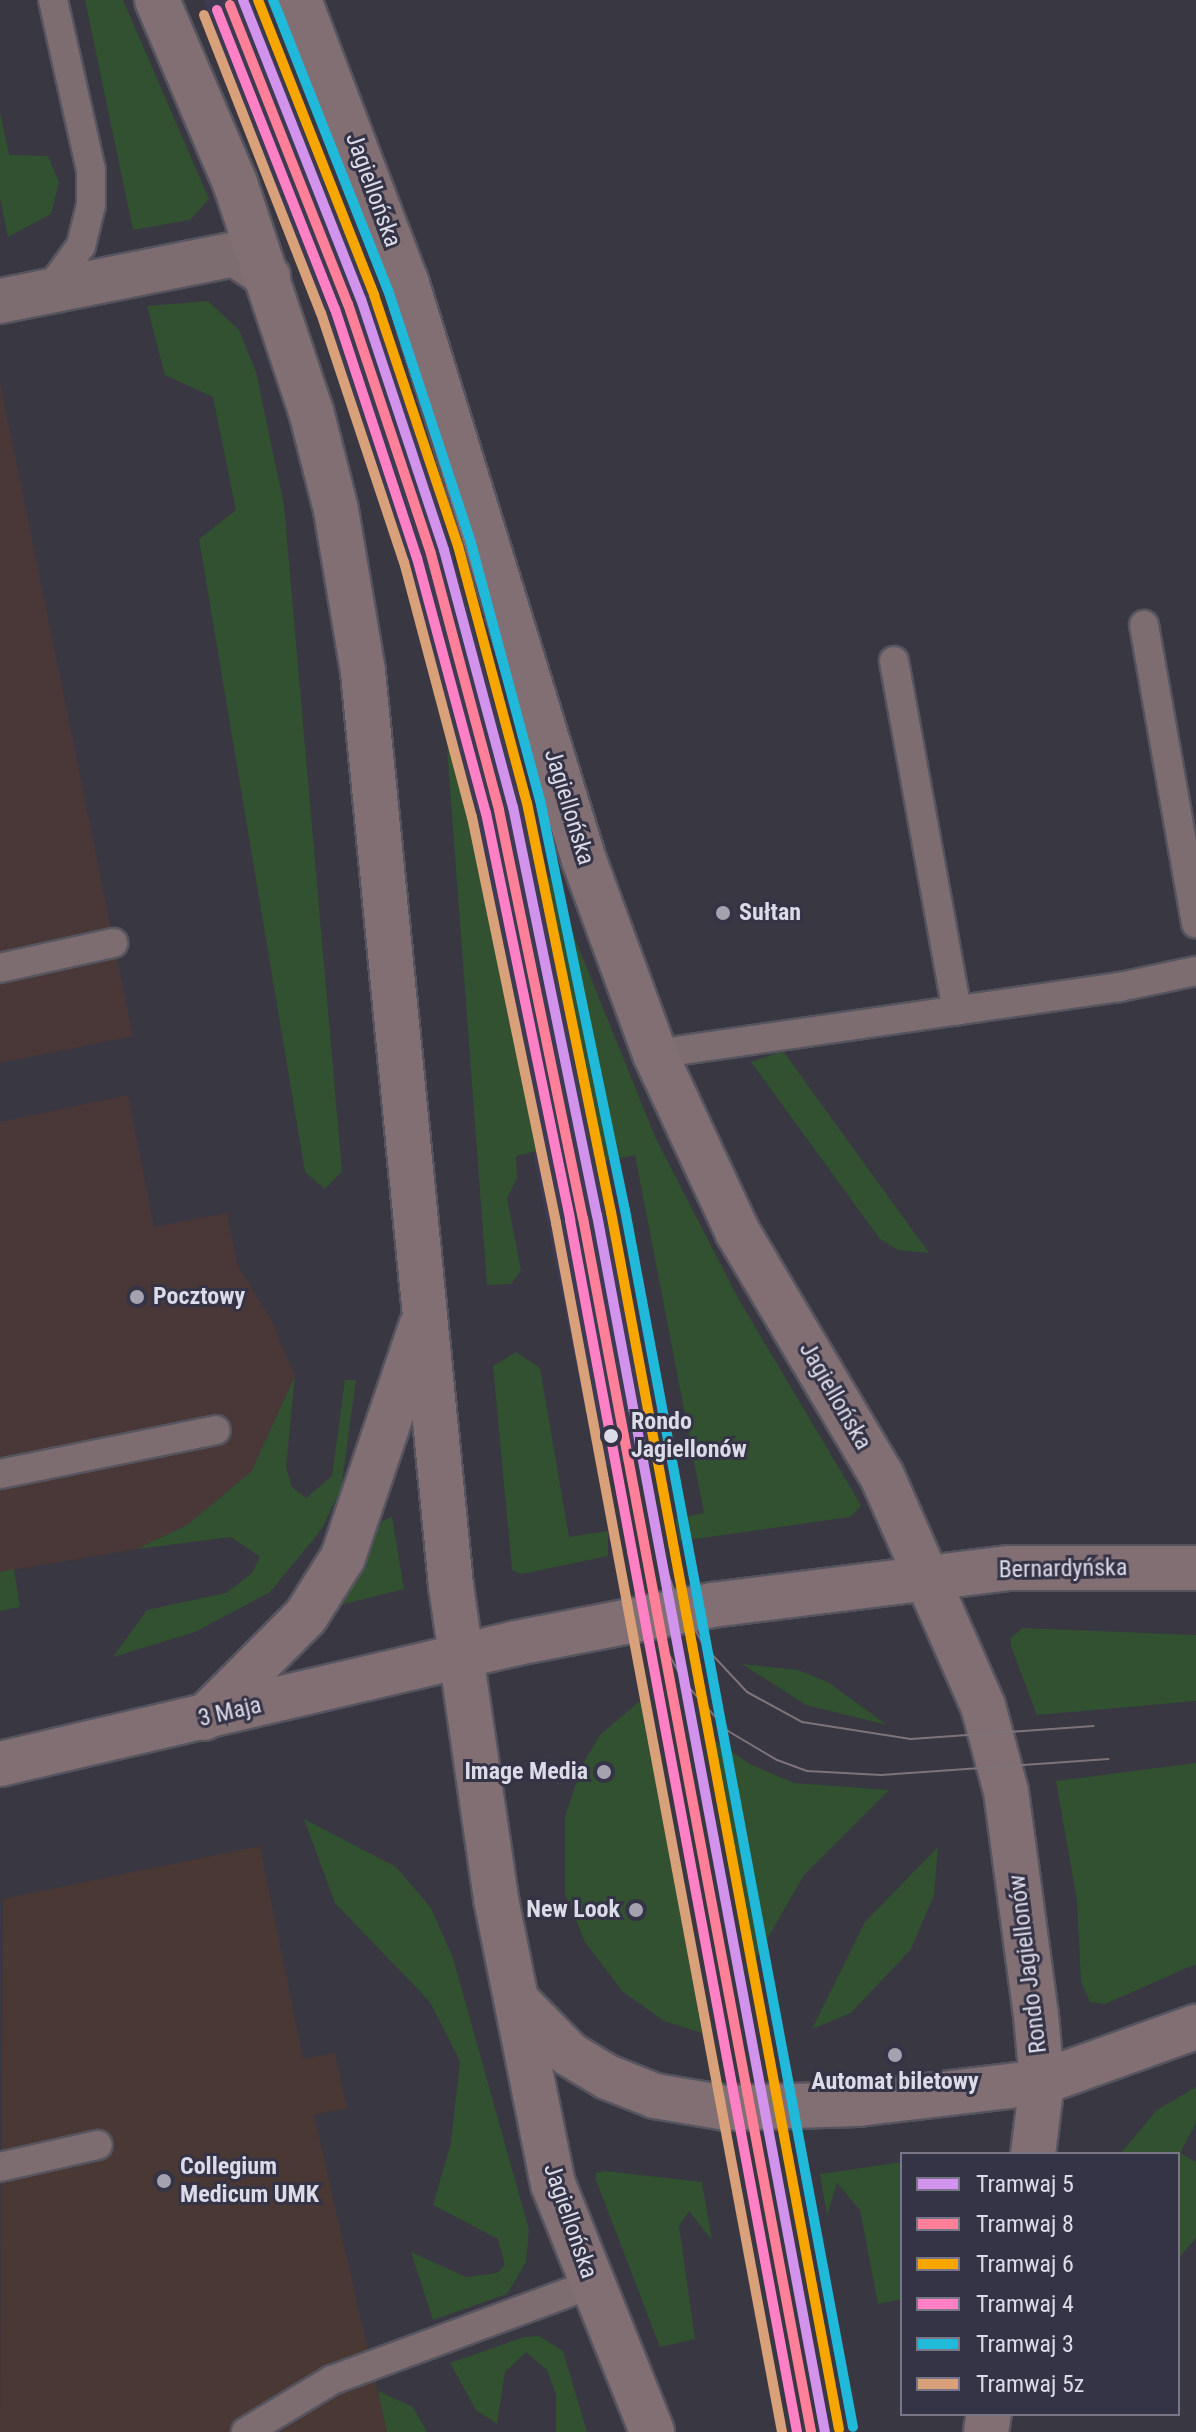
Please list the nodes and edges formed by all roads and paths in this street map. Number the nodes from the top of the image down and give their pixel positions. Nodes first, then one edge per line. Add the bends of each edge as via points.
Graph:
1 (53, 0) edge
2 (157, 0) edge
3 (299, 0) edge
4 (268, 276) junction
5 (46, 294) junction
6 (0, 301) edge
7 (1144, 625) dead end
8 (894, 661) dead end
9 (1196, 924) edge
10 (113, 943) dead end
11 (0, 968) edge
12 (1196, 971) edge
13 (957, 1010) junction
14 (655, 1054) junction
15 (427, 1310) junction
16 (216, 1430) dead end
17 (0, 1474) edge
18 (1196, 1568) edge
19 (930, 1576) junction
20 (460, 1658) junction
21 (204, 1718) junction
22 (0, 1764) edge
23 (517, 2001) junction
24 (1196, 2027) edge
25 (1042, 2082) junction
26 (98, 2145) dead end
27 (1033, 2152) edge
28 (0, 2167) edge
29 (592, 2284) junction
30 (246, 2432) edge
31 (652, 2432) edge

1 - 5 lane via 91,170 91,205 81,246
2 - 4 main road
3 - 14 main road, Jagiellońska via 406,281 584,860
4 - 5 street via 235,254
4 - 15 main road via 311,411 351,589
5 - 6 street
7 - 9 lane
8 - 13 lane
10 - 11 lane
12 - 13 lane
13 - 14 lane
14 - 19 main road, Jagiellońska via 737,1231 882,1476
15 - 20 main road
15 - 21 main road via 343,1557 306,1616
16 - 17 lane
18 - 19 main road, Bernardyńska via 1010,1568
19 - 20 main road via 712,1605
19 - 25 main road, Rondo Jagiellonów via 983,1706 1006,1791
20 - 21 main road, 3 Maja
20 - 23 main road
21 - 22 main road, 3 Maja
23 - 25 main road, Rondo Jagiellonów via 569,2054 607,2077 688,2103 858,2104
23 - 29 main road, Jagiellońska via 553,2184
24 - 25 main road
25 - 27 main road
26 - 28 lane
29 - 30 lane via 332,2380
29 - 31 main road, Jagiellońska

